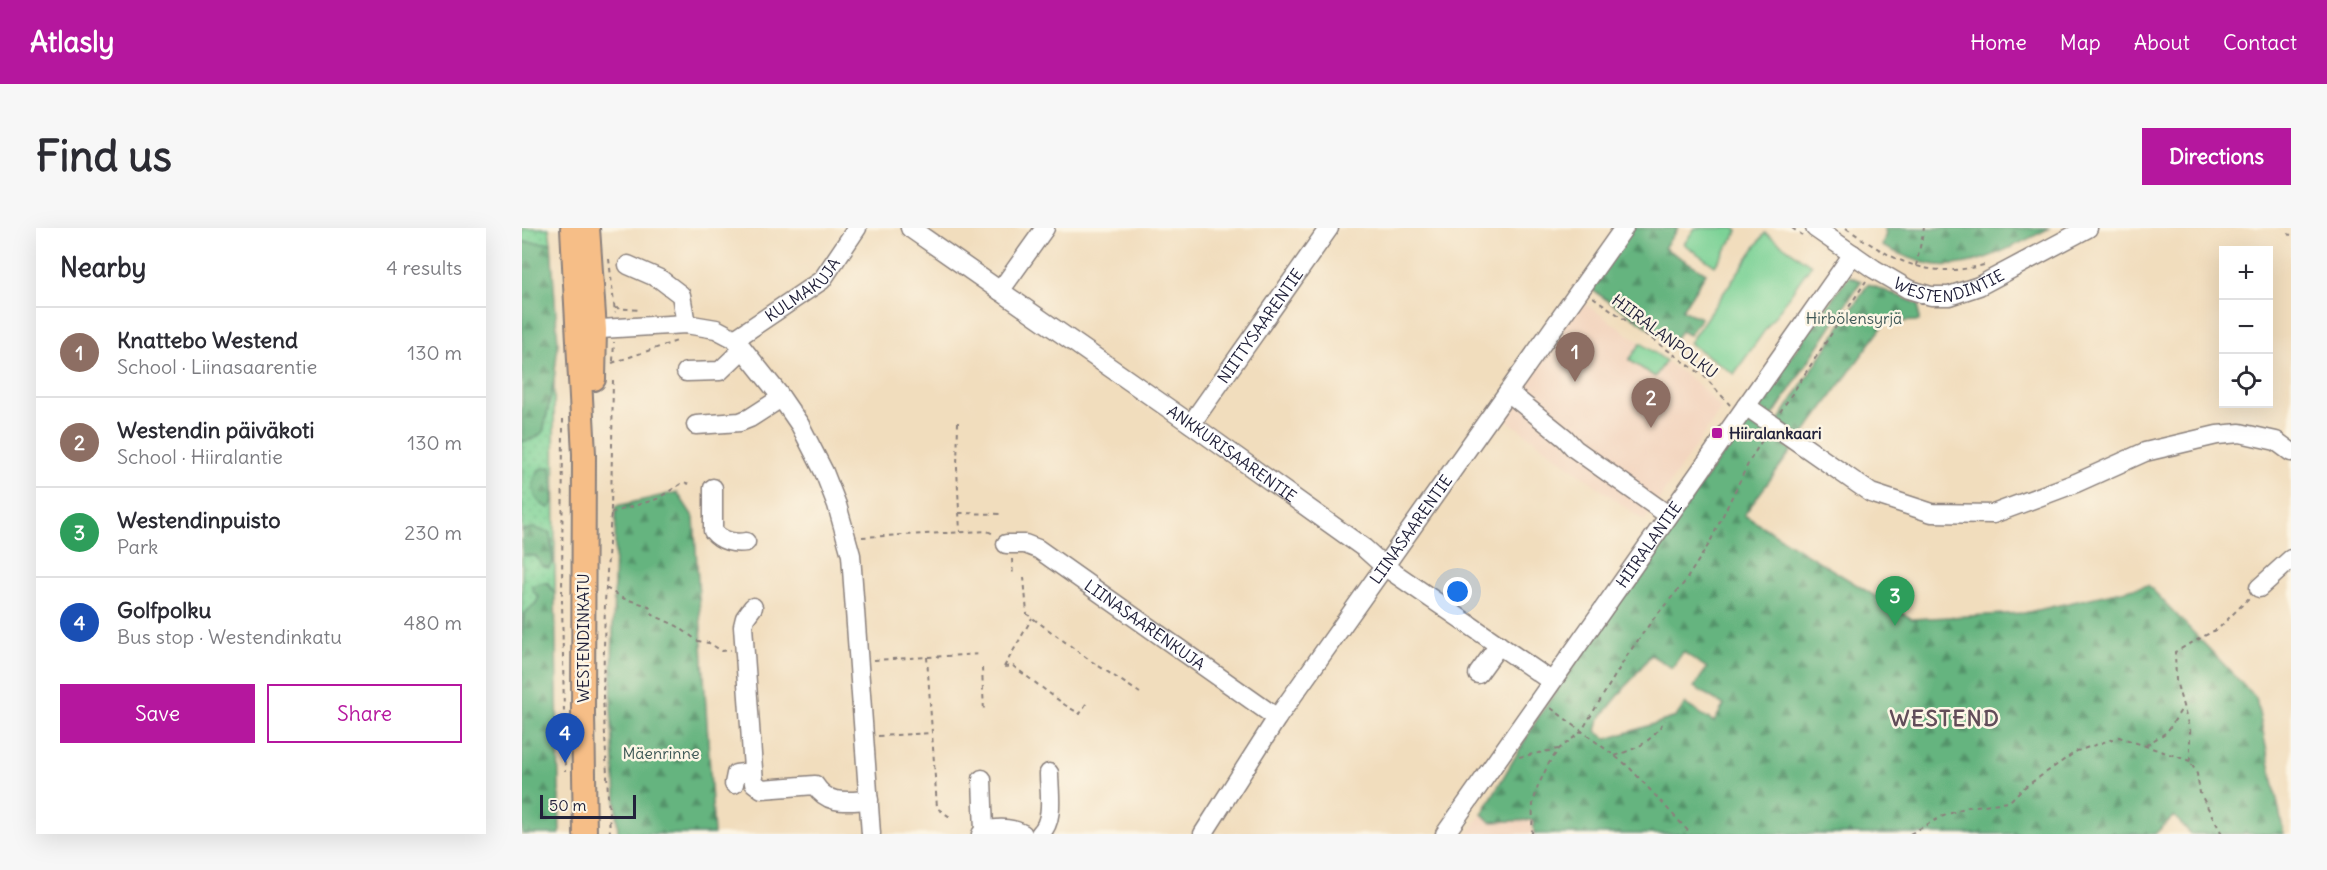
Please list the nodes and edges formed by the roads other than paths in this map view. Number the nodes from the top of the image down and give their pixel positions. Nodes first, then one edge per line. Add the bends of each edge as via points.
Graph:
1 (572, 228) edge
2 (588, 228) edge
3 (857, 228) edge
4 (910, 228) edge
5 (1045, 228) edge
6 (1329, 228) edge
7 (1624, 228) edge
8 (1815, 228) edge
9 (2088, 228) edge
10 (1853, 254) junction
11 (628, 265) dead end
12 (1000, 291) junction
13 (596, 330) junction
14 (683, 332) junction
15 (739, 344) junction
16 (686, 372) dead end
17 (1508, 392) junction
18 (781, 398) junction
19 (1743, 410) junction
20 (1191, 424) junction
21 (696, 425) dead end
22 (2291, 452) edge
23 (713, 488) dead end
24 (1668, 515) junction
25 (746, 542) dead end
26 (1006, 544) road end
27 (2291, 559) edge
28 (1384, 566) junction
29 (2259, 588) road end
30 (753, 607) dead end
31 (1499, 645) junction
32 (1478, 674) dead end
33 (1551, 681) junction
34 (1277, 718) junction
35 (752, 772) junction
36 (1049, 773) dead end
37 (982, 779) dead end
38 (734, 784) dead end
39 (869, 800) junction
40 (587, 830) edge
41 (1455, 830) edge
42 (982, 833) edge
43 (871, 834) edge
44 (1023, 834) edge
45 (1040, 834) edge
46 (1203, 834) edge

1 - 13 main road, WESTENDINKATU
2 - 13 main road, WESTENDINKATU
3 - 15 street, KULMAKUJA via 822,280
4 - 12 street, ANKKURISAARENTIE
5 - 12 street
6 - 20 street, NIITTYSAARENTIE
7 - 17 street, LIINASAARENTIE
8 - 10 street, WESTENDINTIE
9 - 10 street, WESTENDINTIE via 1979,286 1949,296 1931,296 1908,289
10 - 19 street, HIIRALANTIE
11 - 14 street via 660,279 681,295
12 - 20 street, ANKKURISAARENTIE
13 - 14 street
13 - 40 main road, WESTENDINKATU via 592,408 584,454 583,714
14 - 15 street via 716,329
15 - 16 street, KULMAKUJA via 720,371
15 - 18 street
17 - 24 street via 1575,448
17 - 28 street, LIINASAARENTIE
18 - 21 street via 740,422
18 - 39 street via 800,424 824,472 847,538 855,587
19 - 22 street via 1772,424 1871,493 1932,513 1994,514 2145,452 2217,435 2240,433 2276,441
19 - 24 street, HIIRALANTIE
20 - 28 street, ANKKURISAARENTIE
23 - 25 street via 713,531 733,542
24 - 33 street, HIIRALANTIE
26 - 34 street, LIINASAARENKUJA via 1038,549
27 - 29 street
28 - 31 street, ANKKURISAARENTIE
28 - 34 street, LIINASAARENTIE
30 - 35 street via 743,626
31 - 32 street
31 - 33 street, ANKKURISAARENTIE
33 - 41 street, HIIRALANTIE
34 - 46 street, LIINASAARENTIE
35 - 38 street via 736,774
35 - 39 street via 754,783 762,789 816,785 826,798 845,802
36 - 45 street via 1049,820
37 - 42 street
39 - 43 street
42 - 44 street via 991,829

